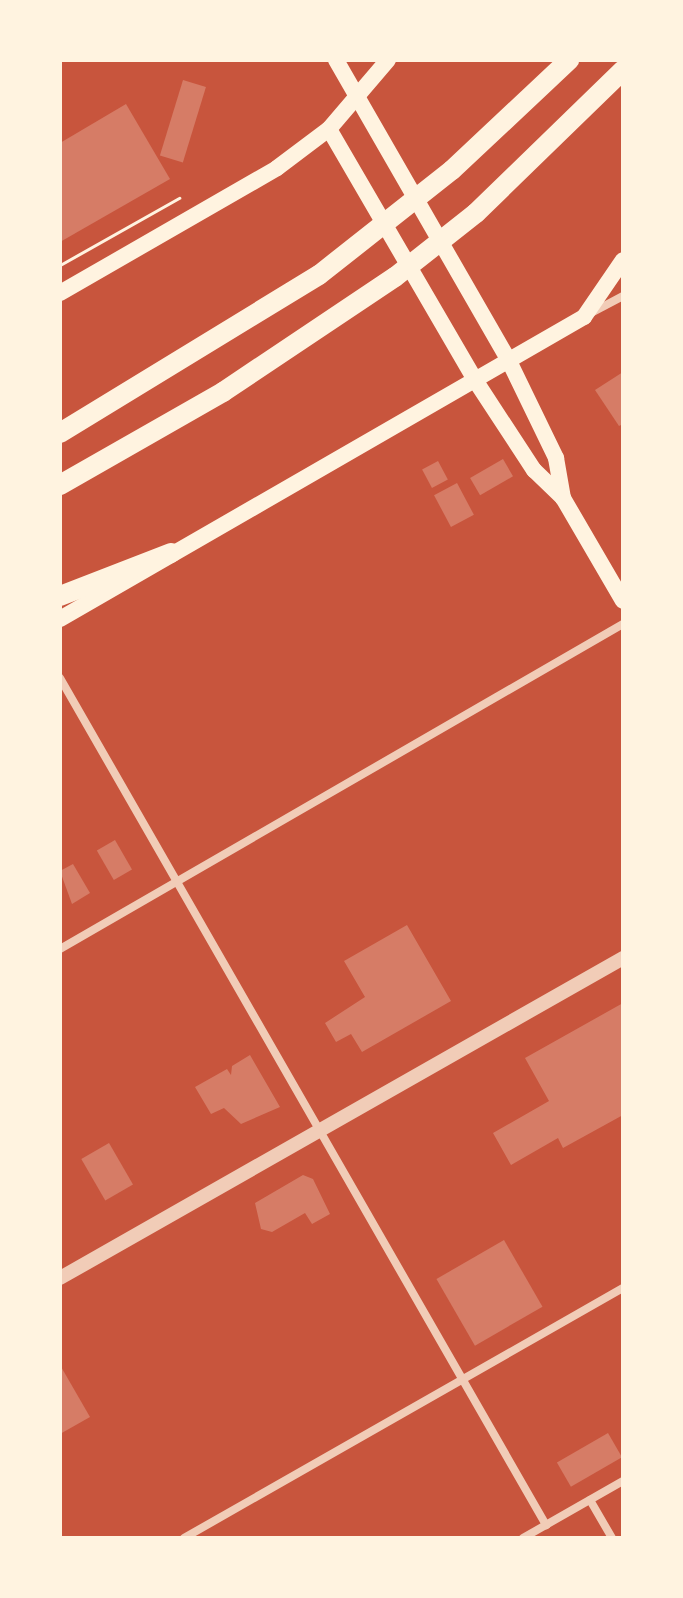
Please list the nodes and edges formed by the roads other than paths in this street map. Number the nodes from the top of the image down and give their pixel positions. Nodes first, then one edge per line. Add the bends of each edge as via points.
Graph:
1 (336, 60) edge
2 (388, 60) edge
3 (569, 60) edge
4 (623, 70) edge
5 (359, 95) junction
6 (329, 129) junction
7 (623, 260) edge
8 (60, 293) edge
9 (623, 296) edge
10 (584, 317) junction
11 (509, 361) junction
12 (475, 380) junction
13 (60, 433) edge
14 (60, 485) edge
15 (563, 498) junction
16 (171, 553) junction
17 (60, 596) edge
18 (623, 601) edge
19 (60, 619) edge
20 (623, 624) edge
21 (60, 678) edge
22 (177, 881) junction
23 (60, 949) edge
24 (623, 958) edge
25 (320, 1131) junction
26 (60, 1278) edge
27 (623, 1288) edge
28 (463, 1380) junction
29 (623, 1481) edge
30 (590, 1500) junction
31 (546, 1525) junction
32 (184, 1538) edge
33 (523, 1538) edge
34 (612, 1538) edge

1 - 5 main road
2 - 5 main road
3 - 13 highway via 452,170 319,275
4 - 14 highway via 476,213 395,277 223,392
5 - 6 main road
5 - 11 main road
6 - 8 main road via 223,203
6 - 12 main road
7 - 10 main road
9 - 10 street
10 - 11 main road
11 - 12 main road
11 - 15 main road via 556,458
12 - 15 main road via 534,470
12 - 16 main road
15 - 18 main road
16 - 17 highway
16 - 19 main road
20 - 22 street
21 - 22 street
22 - 23 street
22 - 25 street
24 - 25 street
25 - 26 street
25 - 28 street
27 - 28 street
28 - 31 street
28 - 32 street
29 - 30 street
30 - 31 street
30 - 34 street
31 - 33 street

